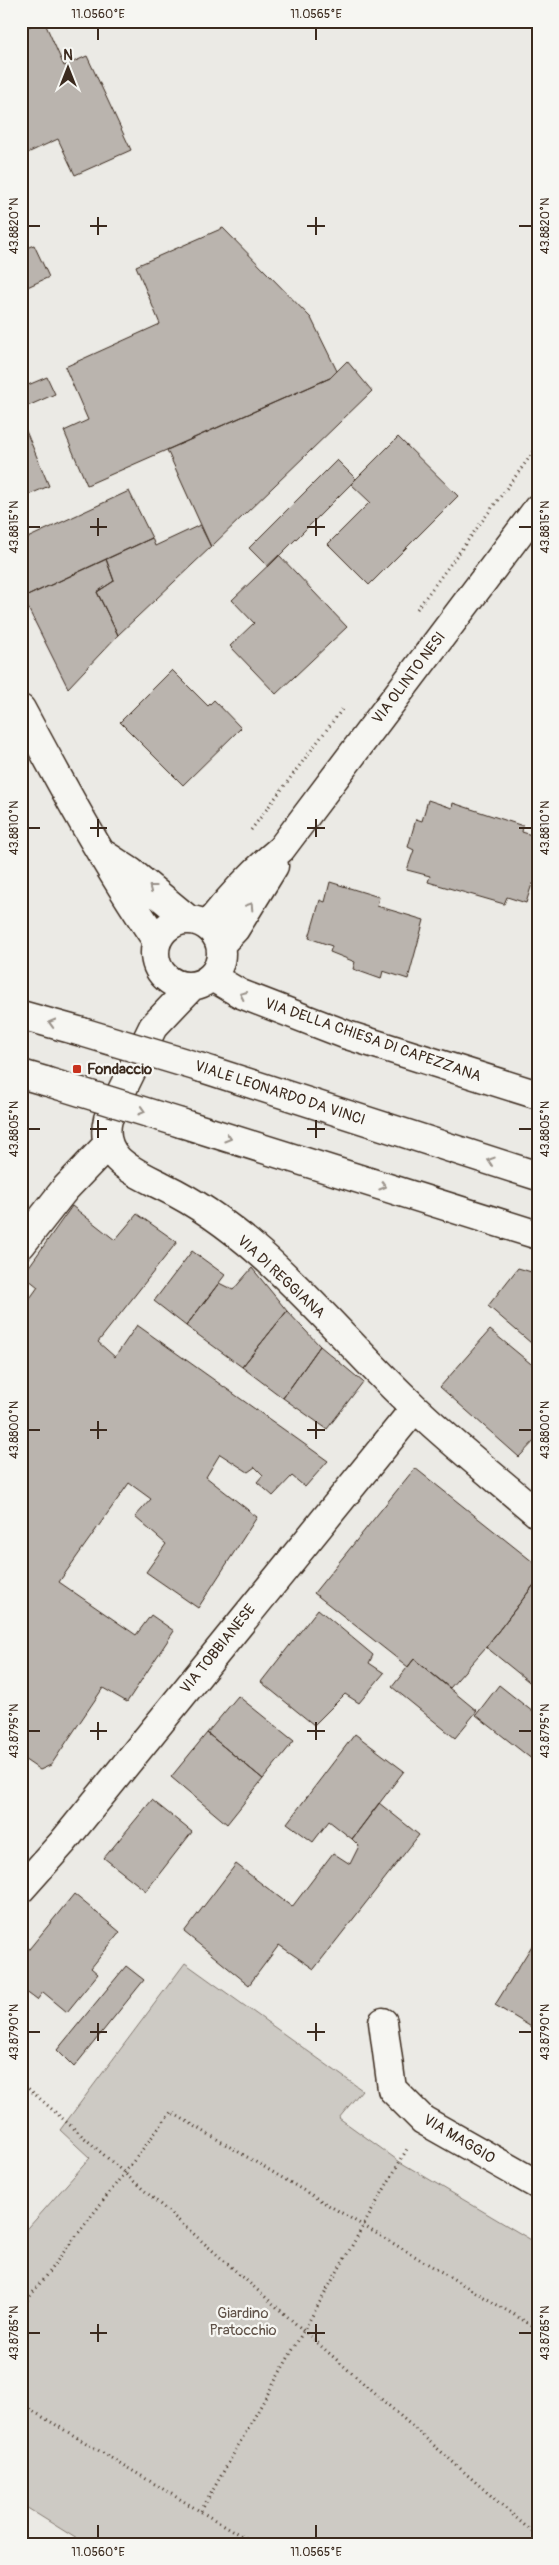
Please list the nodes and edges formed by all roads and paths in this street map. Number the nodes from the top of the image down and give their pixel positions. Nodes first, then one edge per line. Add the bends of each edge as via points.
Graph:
1 (538, 508) edge
2 (21, 710) edge
3 (101, 853) junction
4 (205, 930) junction
5 (157, 941) junction
6 (158, 968) junction
7 (202, 982) junction
8 (21, 1015) edge
9 (153, 1027) junction
10 (33, 1078) edge
11 (538, 1095) edge
12 (107, 1145) junction
13 (538, 1176) edge
14 (538, 1235) edge
15 (21, 1245) edge
16 (414, 1408) junction
17 (538, 1514) edge
18 (21, 1889) edge
19 (383, 2022) dead end
20 (21, 2082) edge
21 (423, 2120) junction
22 (124, 2172) junction
23 (538, 2185) edge
24 (364, 2226) junction
25 (21, 2308) edge
26 (538, 2329) edge
27 (304, 2331) junction
28 (21, 2404) edge
29 (201, 2511) junction
30 (538, 2537) edge
31 (255, 2544) edge

1 - 4 main road, VIA OLINTO NESI via 281,849 271,874 235,929
2 - 3 main road
4 -> 3 main road via 131,872
3 - 5 main road
4 - 5 main road via 170,926
4 - 7 main road via 221,956 218,967
5 - 6 main road via 154,950
6 - 7 main road via 172,982
6 - 9 main road
7 - 9 main road
11 -> 7 main road, VIA DELLA CHIESA DI CAPEZZANA via 339,1031
13 -> 8 main road, VIALE LEONARDO DA VINCI, bridge via 202,1068
9 - 12 main road via 108,1119 104,1132
10 -> 14 main road, bridge
12 - 15 main road via 65,1189
12 - 16 main road, VIA DI REGGIANA via 117,1160 137,1174 186,1198 255,1248
16 - 17 main road, VIA DI REGGIANA
16 - 18 main road, VIA TOBBIANESE via 63,1842
19 - 21 main road, VIA MAGGIO via 392,2089
20 - 22 path
21 - 23 main road, VIA MAGGIO
21 - 24 path
22 - 24 path via 171,2112
22 - 25 path
22 - 27 path
24 - 26 path
24 - 27 path
27 - 29 path
27 - 30 path
28 - 29 path
29 - 31 path

